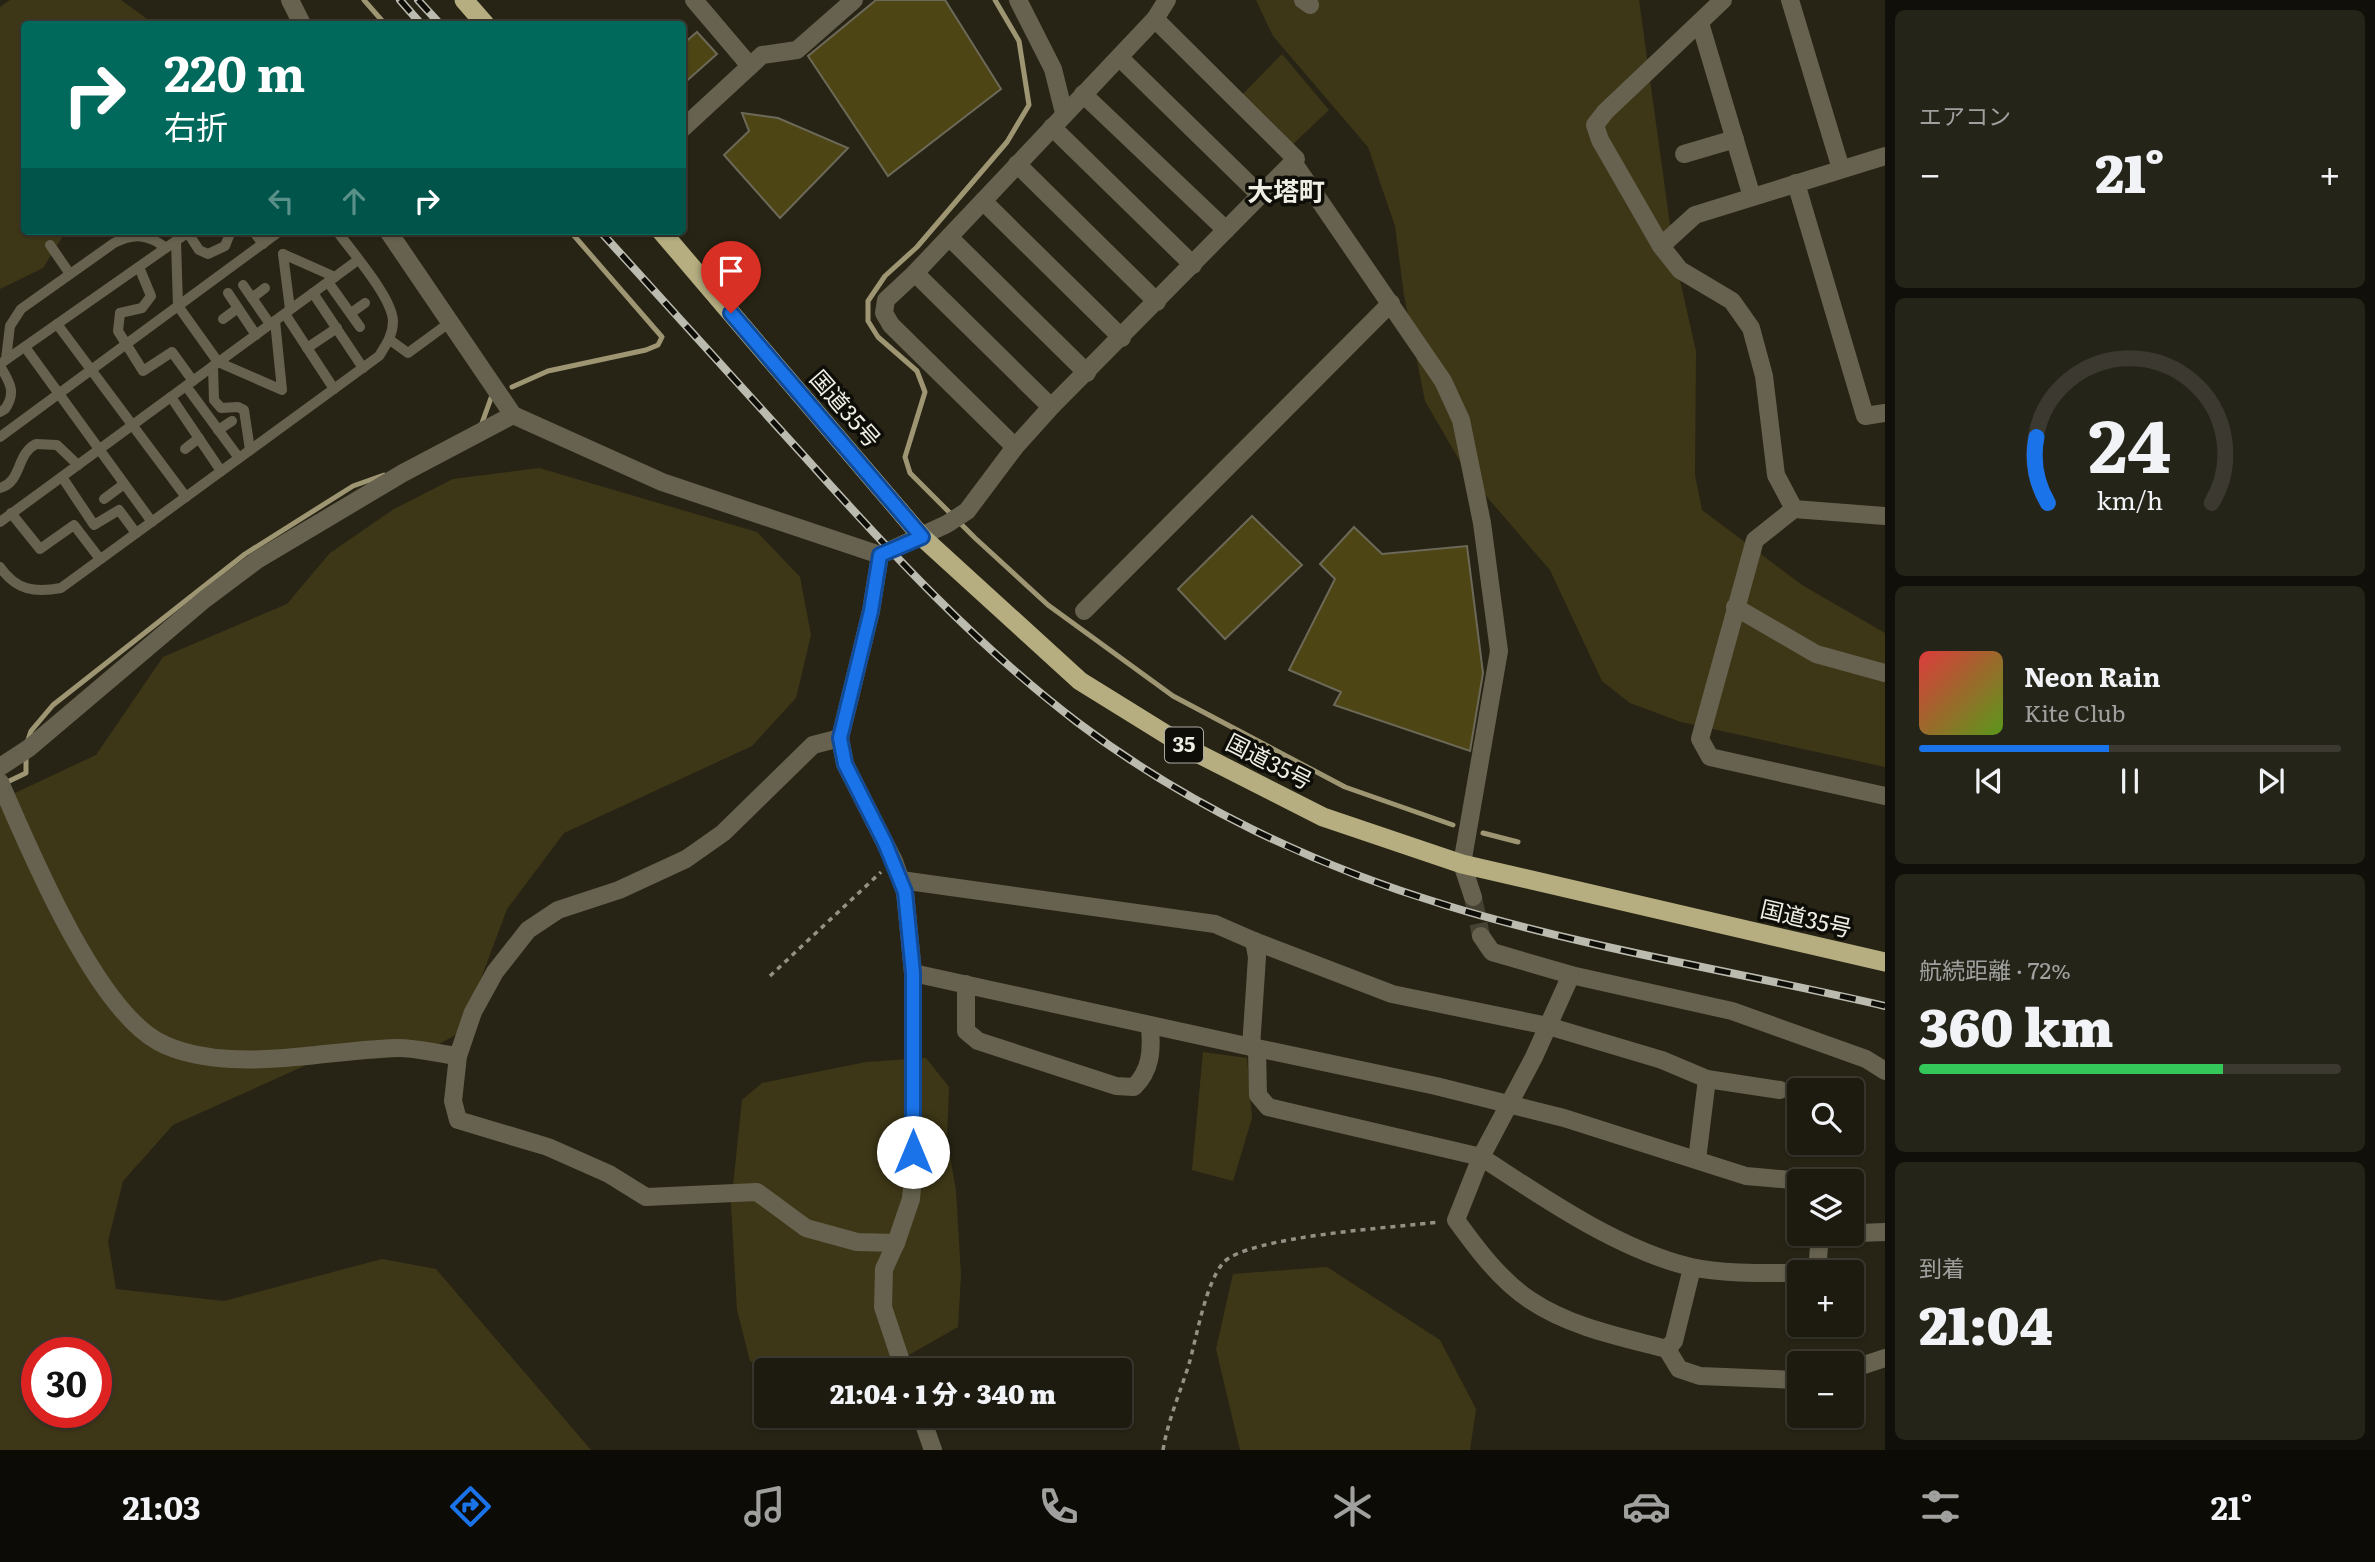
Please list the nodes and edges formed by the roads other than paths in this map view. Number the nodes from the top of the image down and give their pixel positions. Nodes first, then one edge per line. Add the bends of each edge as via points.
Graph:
1 (290, 0) edge
2 (464, 0) edge
3 (694, 0) edge
4 (854, 0) edge
5 (1018, 0) edge
6 (1167, 0) edge
7 (1723, 0) edge
8 (1790, 0) edge
9 (1155, 19) junction
10 (300, 21) edge
11 (482, 21) edge
12 (1700, 23) junction
13 (1119, 58) junction
14 (750, 66) junction
15 (1083, 93) junction
16 (1065, 113) junction
17 (686, 125) edge
18 (1052, 127) junction
19 (1735, 139) junction
20 (1684, 154) dead end
21 (1885, 158) edge
22 (1293, 162) junction
23 (1017, 164) junction
24 (1841, 169) junction
25 (1796, 183) junction
26 (1260, 195) junction
27 (1752, 197) junction
28 (983, 201) junction
29 (1226, 230) junction
30 (185, 235) edge
31 (191, 235) edge
32 (229, 235) edge
33 (256, 235) edge
34 (274, 235) edge
35 (340, 235) edge
36 (391, 235) edge
37 (664, 235) edge
38 (949, 237) junction
39 (176, 241) junction
40 (262, 244) junction
41 (50, 245) dead end
42 (1661, 246) junction
43 (166, 248) junction
44 (358, 260) junction
45 (1193, 265) junction
46 (139, 267) junction
47 (915, 273) junction
48 (69, 274) junction
49 (331, 279) junction
50 (243, 285) dead end
51 (265, 288) dead end
52 (228, 293) dead end
53 (313, 293) junction
54 (252, 298) junction
55 (1157, 302) junction
56 (365, 303) dead end
57 (1391, 303) junction
58 (177, 306) junction
59 (238, 308) junction
60 (351, 313) junction
61 (280, 317) junction
62 (223, 319) dead end
63 (449, 323) junction
64 (57, 324) junction
65 (360, 327) dead end
66 (337, 328) junction
67 (256, 335) junction
68 (1122, 338) junction
69 (390, 340) junction
70 (126, 344) junction
71 (25, 346) junction
72 (307, 348) junction
73 (2, 363) edge
74 (215, 364) junction
75 (363, 368) junction
76 (91, 370) junction
77 (1087, 373) junction
78 (189, 383) junction
79 (334, 389) junction
80 (58, 394) junction
81 (171, 397) junction
82 (1051, 407) junction
83 (0, 412) edge
84 (1885, 413) edge
85 (513, 415) junction
86 (232, 421) dead end
87 (132, 425) junction
88 (218, 430) junction
89 (0, 437) edge
90 (199, 438) junction
91 (1015, 447) junction
92 (185, 449) dead end
93 (99, 450) junction
94 (250, 450) junction
95 (239, 458) junction
96 (78, 465) junction
97 (221, 471) junction
98 (62, 477) junction
99 (124, 484) junction
100 (0, 488) edge
101 (186, 497) junction
102 (104, 499) dead end
103 (1794, 509) junction
104 (11, 513) junction
105 (1885, 516) edge
106 (0, 522) edge
107 (152, 522) junction
108 (136, 533) junction
109 (922, 537) junction
110 (880, 555) junction
111 (100, 559) junction
112 (0, 567) edge
113 (1735, 607) junction
114 (1084, 611) dead end
115 (1885, 673) edge
116 (840, 738) junction
117 (0, 767) edge
118 (0, 782) edge
119 (1885, 796) edge
120 (1462, 864) junction
121 (901, 880) junction
122 (1473, 897) tunnel mouth
123 (1480, 936) tunnel mouth
124 (1254, 941) junction
125 (1885, 962) edge
126 (913, 973) junction
127 (1570, 975) junction
128 (966, 984) junction
129 (1548, 1026) junction
130 (1150, 1027) junction
131 (1254, 1048) junction
132 (458, 1056) junction
133 (1885, 1071) edge
134 (1707, 1079) junction
135 (1780, 1090) dead end
136 (1509, 1104) junction
137 (1481, 1157) junction
138 (1697, 1160) junction
139 (1787, 1180) edge
140 (1885, 1232) edge
141 (1864, 1233) edge
142 (896, 1243) junction
143 (1692, 1268) junction
144 (1787, 1272) edge
145 (1667, 1349) junction
146 (900, 1358) edge
147 (1885, 1358) edge
148 (1864, 1365) edge
149 (1787, 1380) edge
150 (925, 1428) edge
151 (933, 1450) edge

1 - 10 street
2 - 11 highway
3 - 14 street
4 - 14 street via 797,50 762,55
5 - 16 street via 1053,69
6 - 9 street
7 - 12 street
8 - 24 street
9 - 13 street
9 - 22 street via 1296,159
12 - 19 street
12 - 42 street via 1595,125
13 - 15 street
13 - 26 street
14 - 17 street
15 - 16 street
15 - 29 street
16 - 18 street
18 - 23 street
18 - 45 street
19 - 20 street
19 - 27 street
21 - 24 street
22 - 26 street
22 - 57 street
23 - 28 street
23 - 55 street
24 - 25 street
25 - 27 street
25 - 84 street via 1866,416
26 - 29 street
27 - 42 street via 1695,215
28 - 38 street
28 - 68 street
29 - 45 street
30 - 39 lane
31 - 32 lane via 199,250 208,254 225,246
33 - 40 lane
34 - 40 lane
35 - 44 lane
36 - 63 street
37 - 109 highway, 国道35号 / 35
38 - 47 street
38 - 77 street
39 - 43 lane
39 - 58 lane
40 - 58 lane
41 - 48 lane
42 - 103 street via 1680,270 1732,301 1751,328 1764,376 1776,475
43 - 46 lane
43 - 48 lane via 141,235 128,236
44 - 49 lane
44 - 69 lane via 389,305 393,320
45 - 55 street
46 - 64 lane
46 - 70 lane via 151,296 142,308 120,313 118,331
47 - 82 street
47 - 91 street via 886,300 884,313
48 - 73 lane via 21,309 9,327
49 - 53 lane
49 - 60 lane
49 - 61 lane via 283,254
50 - 54 lane
51 - 54 lane
52 - 59 lane
53 - 61 lane
53 - 66 lane
54 - 61 lane
55 - 68 street
56 - 60 lane
57 - 114 street
57 - 120 street via 1443,381 1461,420 1482,523 1499,651
58 - 70 lane
58 - 74 lane
59 - 62 lane
59 - 67 lane
60 - 65 lane
61 - 67 lane
61 - 72 lane
61 - 74 lane via 282,390
63 - 69 lane via 408,353
63 - 85 street
64 - 71 lane
64 - 76 lane
66 - 72 lane
66 - 75 lane
67 - 74 lane
68 - 77 street
69 - 75 lane
70 - 76 lane
70 - 78 lane via 143,371 172,352
71 - 73 lane
71 - 80 lane
72 - 79 lane
73 - 83 lane via 12,394
74 - 78 lane
74 - 94 lane via 214,400 221,408 244,410
75 - 79 lane
76 - 80 lane
76 - 87 lane
77 - 82 street
78 - 81 lane
78 - 88 lane
79 - 94 lane
80 - 89 lane
80 - 93 lane
81 - 87 lane
81 - 90 lane
82 - 91 street
85 - 110 street via 662,482
85 - 117 street via 403,473 257,560
86 - 88 lane
87 - 93 lane
87 - 101 lane
88 - 95 lane
90 - 92 lane
90 - 97 lane
91 - 109 street via 967,511
93 - 96 lane
93 - 99 lane
94 - 95 lane
95 - 97 lane
96 - 98 lane
96 - 100 lane via 57,445 36,444 22,456 12,481
97 - 101 lane
98 - 104 lane
98 - 108 lane via 94,526 119,510
99 - 102 lane
99 - 107 lane
101 - 107 lane
103 - 105 street
103 - 113 street via 1755,541
104 - 106 lane
104 - 111 lane via 40,549 74,525
107 - 108 lane
108 - 111 lane
109 - 110 street
109 - 120 highway, 国道35号 / 35 via 1080,681 1193,751 1323,817
110 - 116 street
111 - 112 lane via 61,588 41,592 17,587
113 - 115 street via 1816,654
113 - 119 street via 1700,739 1710,757
116 - 121 street via 845,764
116 - 132 street via 813,745 723,833 686,859 606,895 558,910 528,930 495,971 473,1012
118 - 132 street via 30,851 94,973 131,1022 159,1043 233,1059 399,1048
120 - 122 street
120 - 125 highway, 国道35号 / 35
121 - 124 street via 1215,924
121 - 126 street
123 - 127 street via 1492,952
124 - 129 street via 1392,994
124 - 131 street
126 - 128 street
126 - 142 street via 913,1177 911,1199
127 - 129 street
127 - 133 street via 1732,1012 1866,1059
128 - 130 street
128 - 130 street via 966,1031 978,1041 1116,1086 1134,1087 1146,1075 1152,1046
129 - 134 street via 1662,1060
129 - 136 street
130 - 131 street
131 - 136 street
131 - 137 street via 1258,1095 1268,1107
132 - 142 street via 453,1101 458,1120 548,1147 609,1174 646,1197 757,1192 806,1228 857,1242
134 - 135 street
134 - 138 street
136 - 137 street
136 - 138 street
137 - 143 street via 1569,1215
137 - 145 street via 1456,1220 1480,1252 1529,1300 1604,1332
138 - 139 street via 1746,1176
140 - 141 street
142 - 146 street via 884,1269 883,1307
143 - 144 street
143 - 145 street via 1674,1341
145 - 149 street via 1679,1370 1700,1377
147 - 148 street
150 - 151 street

